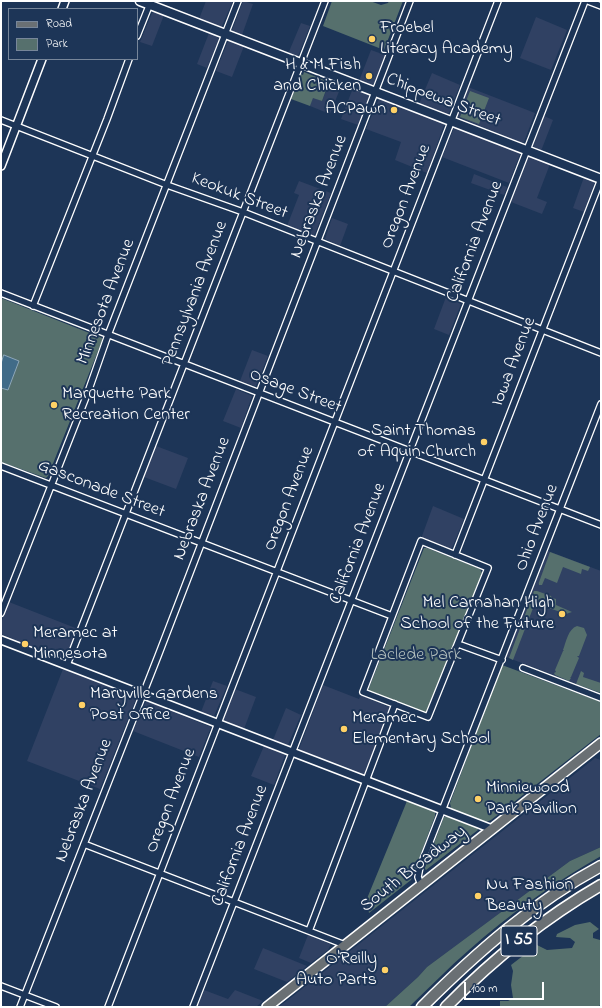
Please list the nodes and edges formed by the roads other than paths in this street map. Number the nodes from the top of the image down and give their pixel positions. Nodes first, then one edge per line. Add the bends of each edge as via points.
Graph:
1 (140, 1) edge
2 (238, 1) edge
3 (325, 1) edge
4 (410, 1) edge
5 (498, 1) edge
6 (585, 1) edge
7 (588, 1) edge
8 (150, 3) edge
9 (601, 6) edge
10 (138, 33) edge
11 (225, 34) junction
12 (42, 60) edge
13 (129, 60) edge
14 (300, 64) junction
15 (375, 92) junction
16 (1, 120) edge
17 (451, 122) junction
18 (16, 126) junction
19 (527, 150) junction
20 (92, 156) junction
21 (1, 166) edge
22 (601, 179) edge
23 (167, 185) junction
24 (243, 212) junction
25 (318, 242) junction
26 (393, 271) junction
27 (1, 293) edge
28 (468, 301) junction
29 (33, 306) junction
30 (542, 330) junction
31 (108, 335) junction
32 (601, 353) edge
33 (184, 364) junction
34 (259, 393) junction
35 (601, 404) edge
36 (334, 422) junction
37 (409, 451) junction
38 (1, 466) edge
39 (484, 480) junction
40 (51, 486) junction
41 (560, 509) junction
42 (126, 514) junction
43 (601, 525) edge
44 (201, 543) junction
45 (455, 555) junction
46 (276, 572) junction
47 (352, 600) junction
48 (1, 613) edge
49 (392, 616) junction
50 (1, 640) edge
51 (458, 644) junction
52 (502, 660) junction
53 (67, 665) junction
54 (523, 668) dead end
55 (142, 694) junction
56 (601, 698) edge
57 (395, 704) junction
58 (218, 723) junction
59 (601, 743) edge
60 (293, 752) junction
61 (367, 780) junction
62 (442, 809) junction
63 (492, 829) junction
64 (84, 844) junction
65 (601, 866) edge
66 (159, 873) junction
67 (421, 885) junction
68 (601, 885) edge
69 (234, 902) junction
70 (309, 931) junction
71 (345, 945) junction
72 (1, 986) edge
73 (25, 995) junction
74 (20, 1007) edge
75 (56, 1007) edge
76 (108, 1007) edge
77 (193, 1007) edge
78 (267, 1007) edge
79 (422, 1007) edge
80 (446, 1007) edge

1 - 8 main road, Chippewa Street
2 - 11 street, Minnesota Avenue
3 - 14 street, Pennsylvania Avenue
4 - 15 street, Nebraska Avenue
5 - 17 street, Oregon Avenue
6 - 19 street, California Avenue
7 - 9 street
8 - 10 street
8 - 11 main road, Chippewa Street
11 - 14 main road, Chippewa Street
11 - 23 street, Minnesota Avenue
12 - 18 street
13 - 20 street
14 - 15 main road, Chippewa Street
14 - 24 street, Pennsylvania Avenue
15 - 17 main road, Chippewa Street
15 - 25 street, Nebraska Avenue
16 - 18 street, Keokuk Street
17 - 19 main road, Chippewa Street
17 - 26 street, Oregon Avenue
18 - 20 street, Keokuk Street
18 - 21 street
19 - 22 main road, Chippewa Street
19 - 28 street, California Avenue
20 - 23 street, Keokuk Street
20 - 29 street
22 - 30 street, Iowa Avenue
23 - 24 street, Keokuk Street
23 - 31 street, Minnesota Avenue
24 - 25 street, Keokuk Street
24 - 33 street, Pennsylvania Avenue
25 - 26 street, Keokuk Street
25 - 34 street, Nebraska Avenue
26 - 28 street, Keokuk Street
26 - 36 street, Oregon Avenue
27 - 29 street, Osage Street
28 - 30 street, Keokuk Street
28 - 37 street, California Avenue
29 - 31 street, Osage Street
30 - 32 street, Keokuk Street
30 - 39 street, Iowa Avenue
31 - 33 street, Osage Street
31 - 40 street, Minnesota Avenue
33 - 34 street, Osage Street
33 - 42 street, Pennsylvania Avenue
34 - 36 street, Osage Street
34 - 44 street, Nebraska Avenue
35 - 41 street, Ohio Avenue
36 - 37 street, Osage Street
36 - 46 street, Oregon Avenue
37 - 39 street, Osage Street
37 - 47 street, California Avenue
38 - 40 street, Gasconade Street
39 - 41 street, Osage Street
39 - 45 street, Iowa Avenue
40 - 42 street, Gasconade Street
40 - 48 street, Minnesota Avenue
41 - 43 street, Osage Street
41 - 52 street, Ohio Avenue
42 - 44 street, Gasconade Street
42 - 53 street, Pennsylvania Avenue
44 - 46 street, Gasconade Street
44 - 55 street, Nebraska Avenue
45 - 49 street via 421,542
45 - 51 street via 488,568
46 - 47 street, Gasconade Street
46 - 58 street, Oregon Avenue
47 - 49 street, Gasconade Street
47 - 60 street, California Avenue
49 - 57 street via 363,692
50 - 53 street
51 - 52 street
51 - 57 street via 428,717
52 - 62 street, Ohio Avenue
53 - 55 street
54 - 56 street
55 - 58 street
55 - 64 street, Nebraska Avenue
57 - 61 street
58 - 60 street
58 - 66 street, Oregon Avenue
59 - 63 main road, South Broadway
60 - 61 street
60 - 69 street, California Avenue
61 - 62 street
61 - 70 street
62 - 63 street
62 - 67 street, Ohio Avenue via 419,870 418,880
63 - 67 main road, South Broadway
64 - 66 street
64 - 73 street, Nebraska Avenue
65 - 79 highway, I 55 via 549,898 502,933
66 - 69 street
66 - 76 street, Oregon Avenue
67 - 71 main road, South Broadway
68 - 80 highway, I 55 via 520,940
69 - 70 street
69 - 77 street, California Avenue
70 - 71 street
71 - 78 main road, South Broadway
72 - 73 street
73 - 74 street, Nebraska Avenue
73 - 75 street

